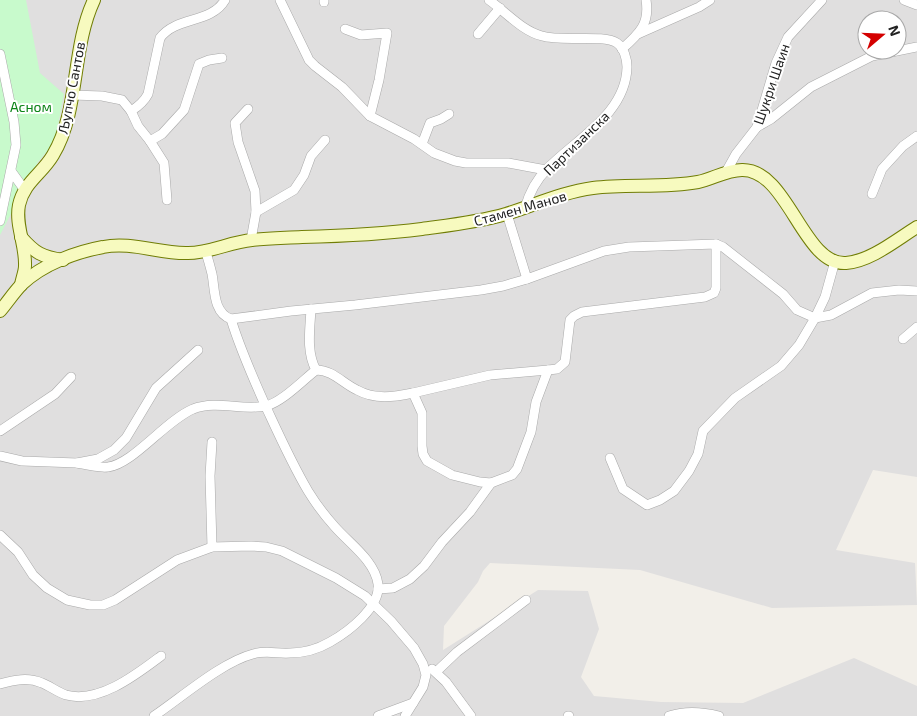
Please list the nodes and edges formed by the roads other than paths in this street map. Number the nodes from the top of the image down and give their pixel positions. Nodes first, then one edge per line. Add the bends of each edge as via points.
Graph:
1 (94, 0) edge
2 (225, 0) edge
3 (280, 0) edge
4 (489, 0) edge
5 (646, 0) edge
6 (710, 0) edge
7 (822, 0) edge
8 (904, 0) edge
9 (917, 5) edge
10 (500, 8) junction
11 (345, 28) dead end
12 (478, 34) dead end
13 (638, 34) junction
14 (917, 47) edge
15 (622, 48) junction
16 (0, 54) edge
17 (222, 58) dead end
18 (72, 95) junction
19 (4, 99) edge
20 (248, 109) dead end
21 (131, 111) junction
22 (448, 114) dead end
23 (370, 116) junction
24 (757, 127) junction
25 (917, 136) edge
26 (325, 140) dead end
27 (150, 141) junction
28 (422, 144) junction
29 (546, 170) junction
30 (11, 171) junction
31 (726, 172) junction
32 (24, 189) junction
33 (872, 194) dead end
34 (167, 200) dead end
35 (525, 208) junction
36 (256, 212) junction
37 (507, 214) junction
38 (0, 221) edge
39 (917, 227) edge
40 (21, 237) junction
41 (251, 240) junction
42 (716, 244) junction
43 (206, 250) junction
44 (63, 260) junction
45 (835, 261) junction
46 (527, 279) junction
47 (21, 284) junction
48 (917, 292) edge
49 (311, 309) junction
50 (0, 312) edge
51 (816, 318) junction
52 (231, 319) junction
53 (917, 328) edge
54 (903, 339) dead end
55 (198, 350) dead end
56 (316, 370) junction
57 (548, 370) junction
58 (71, 377) dead end
59 (413, 393) junction
60 (266, 406) junction
61 (0, 431) edge
62 (212, 442) dead end
63 (0, 456) edge
64 (610, 458) dead end
65 (77, 463) junction
66 (491, 483) junction
67 (0, 535) edge
68 (212, 547) junction
69 (378, 589) junction
70 (526, 600) dead end
71 (374, 603) junction
72 (161, 656) dead end
73 (423, 664) junction
74 (436, 672) junction
75 (0, 684) edge
76 (413, 702) junction
77 (154, 716) edge
78 (378, 716) edge
79 (405, 716) edge
80 (471, 716) edge
81 (668, 716) edge
82 (719, 716) edge

1 - 18 street, Љупчо Сантов via 82,32
2 - 21 street via 222,6 208,15 165,32 160,38 148,94 144,102
3 - 23 street via 310,60
4 - 10 street
5 - 13 street via 648,16
6 - 13 street
7 - 24 street, Шукри Шаин via 788,37 776,63
8 - 9 street
10 - 12 street
10 - 15 street via 542,36 570,40 599,38
11 - 23 street via 361,35 387,33 380,80
13 - 15 street
14 - 24 street via 872,56 811,87
15 - 29 street, Партизанска via 627,73 610,111
16 - 19 street
17 - 27 street via 199,64 184,110 162,134
18 - 21 street via 122,100
18 - 32 street, Љупчо Сантов via 65,129 53,155
19 - 30 street via 14,122 16,145
20 - 36 street via 235,123 238,142 256,191
21 - 27 street
22 - 28 street via 430,123
23 - 28 street
24 - 31 street, Шукри Шаин
25 - 33 street via 882,169
26 - 36 street via 312,156 294,190
27 - 34 street via 164,163
28 - 29 street via 434,153 455,161 508,163
29 - 35 street, Партизанска
30 - 32 street
30 - 38 street
31 - 35 street, Стамен Манов via 699,182 593,188
31 - 45 street, Стамен Манов via 755,172 767,180 813,243
32 - 40 street, Љупчо Сантов via 18,213
35 - 37 street, Стамен Манов
36 - 41 street
37 - 41 street, Стамен Манов via 470,223 420,229
37 - 46 street
39 - 45 street via 865,258 844,263
40 - 44 street via 32,250
40 - 47 street, Љупчо Сантов via 25,265
41 - 43 street, Стамен Манов
42 - 46 street via 604,251
42 - 51 street via 762,276 796,310
42 - 57 street via 717,282 714,293 705,297 582,312 570,320 565,362 558,369
43 - 44 street, Стамен Манов via 190,253 105,246
43 - 52 street via 218,307
44 - 47 street, Стамен Манов
45 - 51 street
46 - 49 street via 481,290
47 - 50 street
48 - 51 street via 872,293 831,315
49 - 52 street
49 - 56 street via 310,346
51 - 64 street via 781,366 736,398 703,431 698,454 674,491 647,505 623,489
52 - 60 street
53 - 54 street
55 - 65 street via 156,388 126,438 114,450 98,459
56 - 59 street via 325,370 357,391 370,395 384,398
56 - 60 street
57 - 59 street via 497,374
57 - 66 street via 517,469 512,475
58 - 61 street via 55,394
59 - 66 street via 422,414 422,446 427,461 452,475
60 - 65 street via 213,405 194,409 169,423 118,464 99,467
60 - 69 street via 308,491 362,555 376,575
62 - 68 street
63 - 65 street via 22,461
66 - 69 street via 470,512 410,579 393,588
67 - 68 street via 47,588 67,600 90,605 103,605 115,600 176,560
68 - 71 street via 251,546 282,551 344,582
69 - 71 street
70 - 74 street
71 - 73 street via 414,648
71 - 77 street via 366,614 328,643 290,653 264,651 237,660
72 - 75 street via 128,680 95,694 78,697 33,680 16,679
73 - 74 street
73 - 76 street via 426,675
74 - 80 street
76 - 78 street
76 - 79 street
81 - 82 street via 678,713

